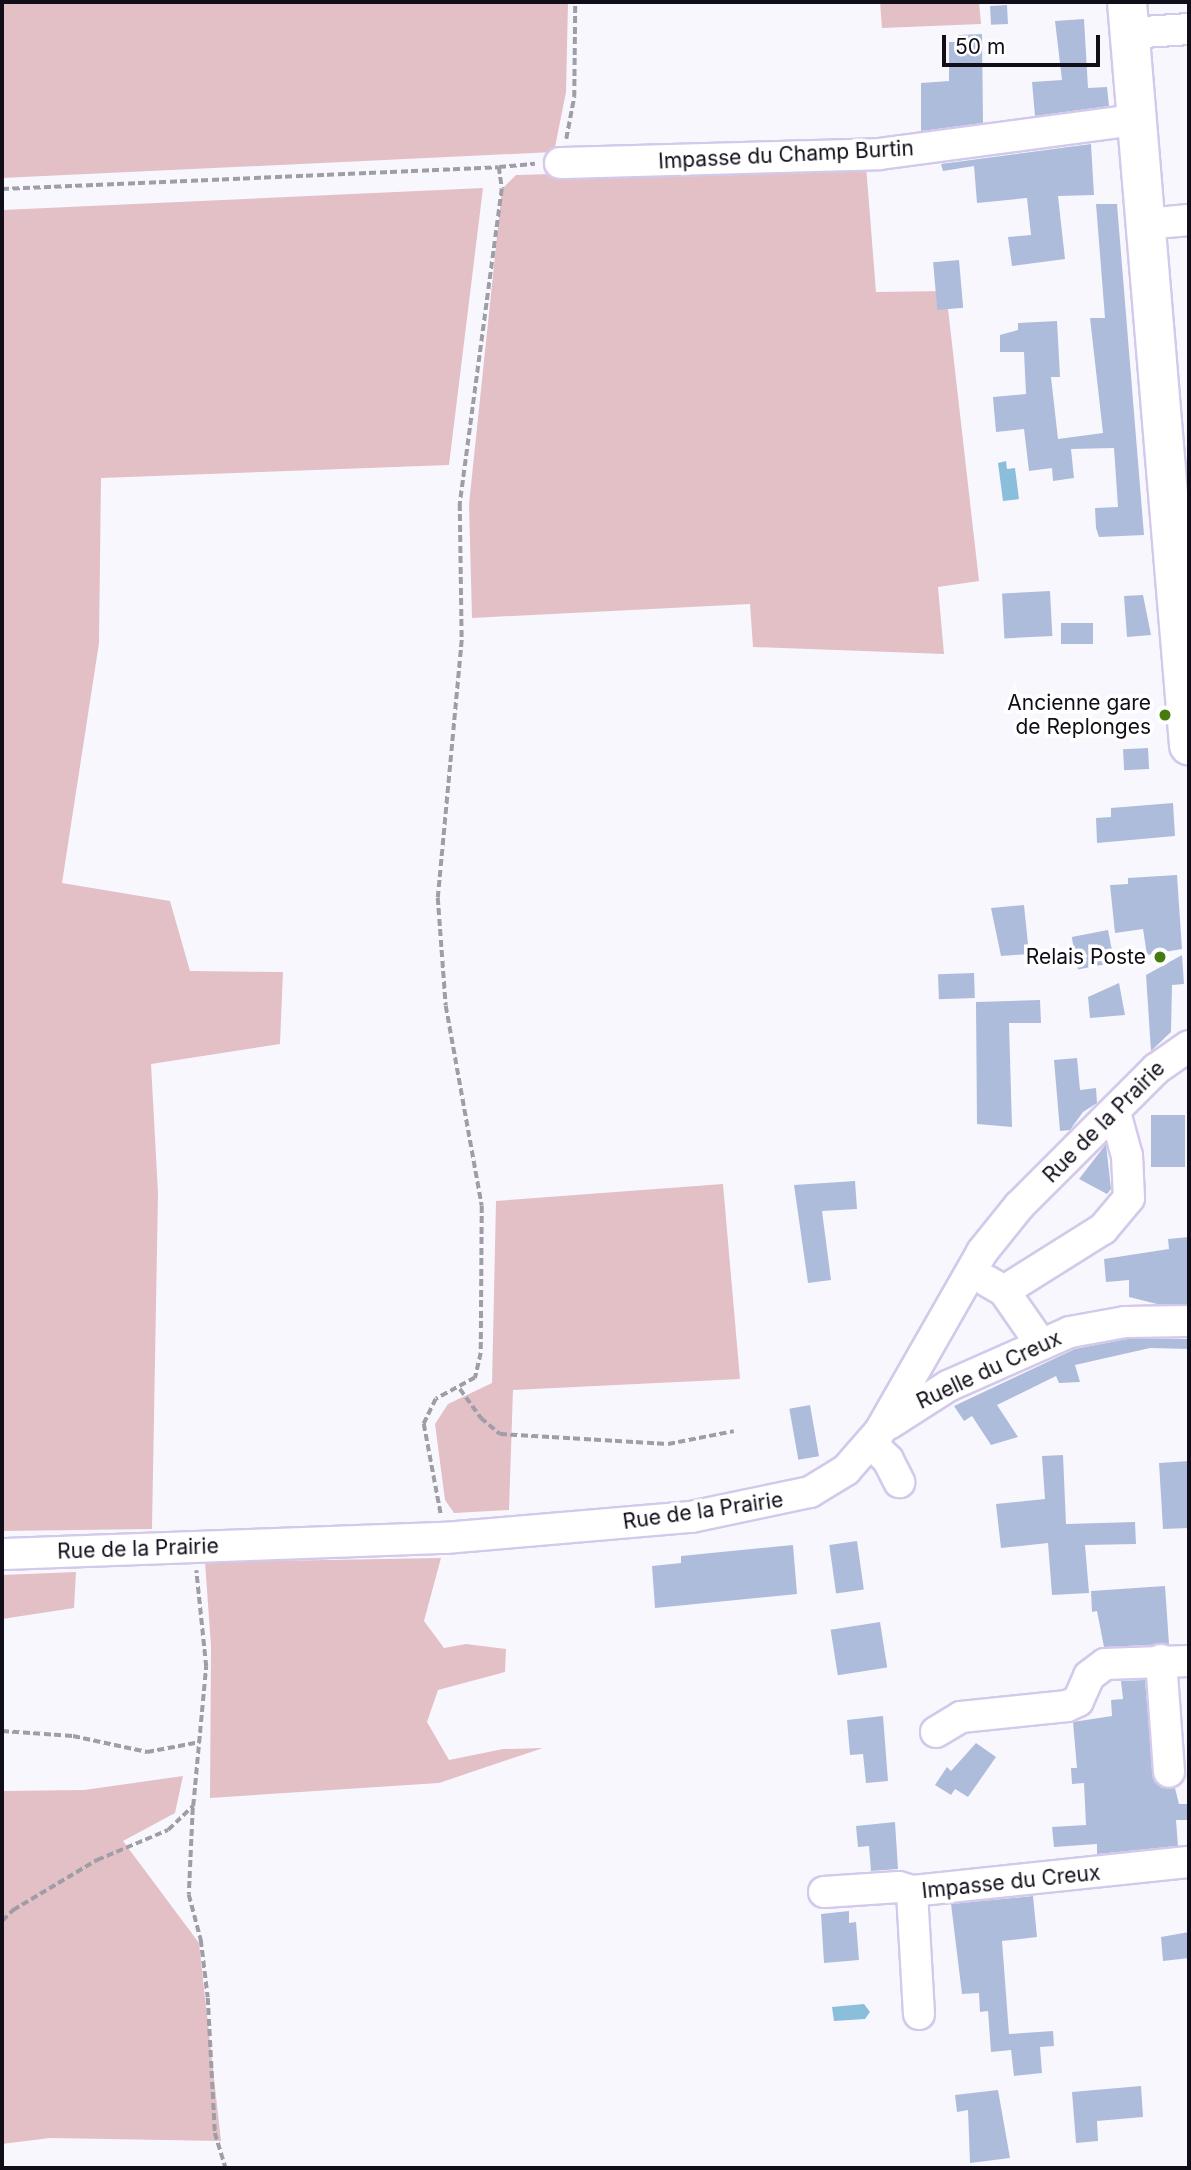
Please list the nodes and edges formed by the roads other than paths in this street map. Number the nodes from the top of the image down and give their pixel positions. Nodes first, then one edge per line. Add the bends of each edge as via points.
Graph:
1 (1128, 17) edge
2 (1189, 29) edge
3 (1136, 120) junction
4 (560, 163) road end
5 (1189, 220) edge
6 (1145, 224) junction
7 (1189, 745) edge
8 (1189, 1046) edge
9 (1115, 1112) junction
10 (971, 1272) junction
11 (1004, 1291) junction
12 (1189, 1321) edge
13 (1041, 1344) junction
14 (924, 1356) junction
15 (948, 1386) junction
16 (875, 1437) junction
17 (899, 1482) dead end
18 (2, 1554) edge
19 (1175, 1660) edge
20 (936, 1732) dead end
21 (1169, 1772) dead end
22 (1189, 1862) edge
23 (912, 1891) junction
24 (824, 1892) dead end
25 (919, 2014) dead end

1 - 2 street
1 - 3 main road
3 - 4 street, Impasse du Champ Burtin via 880,154
3 - 6 main road
5 - 6 street
6 - 7 main road
8 - 9 street, Rue de la Prairie via 1169,1057
9 - 10 street, Rue de la Prairie via 1019,1206
9 - 11 street via 1127,1156 1129,1198 1103,1228
10 - 11 street
10 - 14 street, Rue de la Prairie
11 - 13 street
12 - 13 street, Ruelle du Creux via 1102,1325
13 - 15 street, Ruelle du Creux
14 - 15 street
14 - 16 street, Rue de la Prairie
15 - 16 street, Ruelle du Creux
16 - 17 street
16 - 18 street, Rue de la Prairie via 830,1482 760,1506 691,1517 446,1538
19 - 20 street via 1095,1668 1085,1692 1067,1706 961,1717
19 - 21 street
22 - 23 street, Impasse du Creux
23 - 24 street via 900,1887
23 - 25 street, Impasse du Creux

